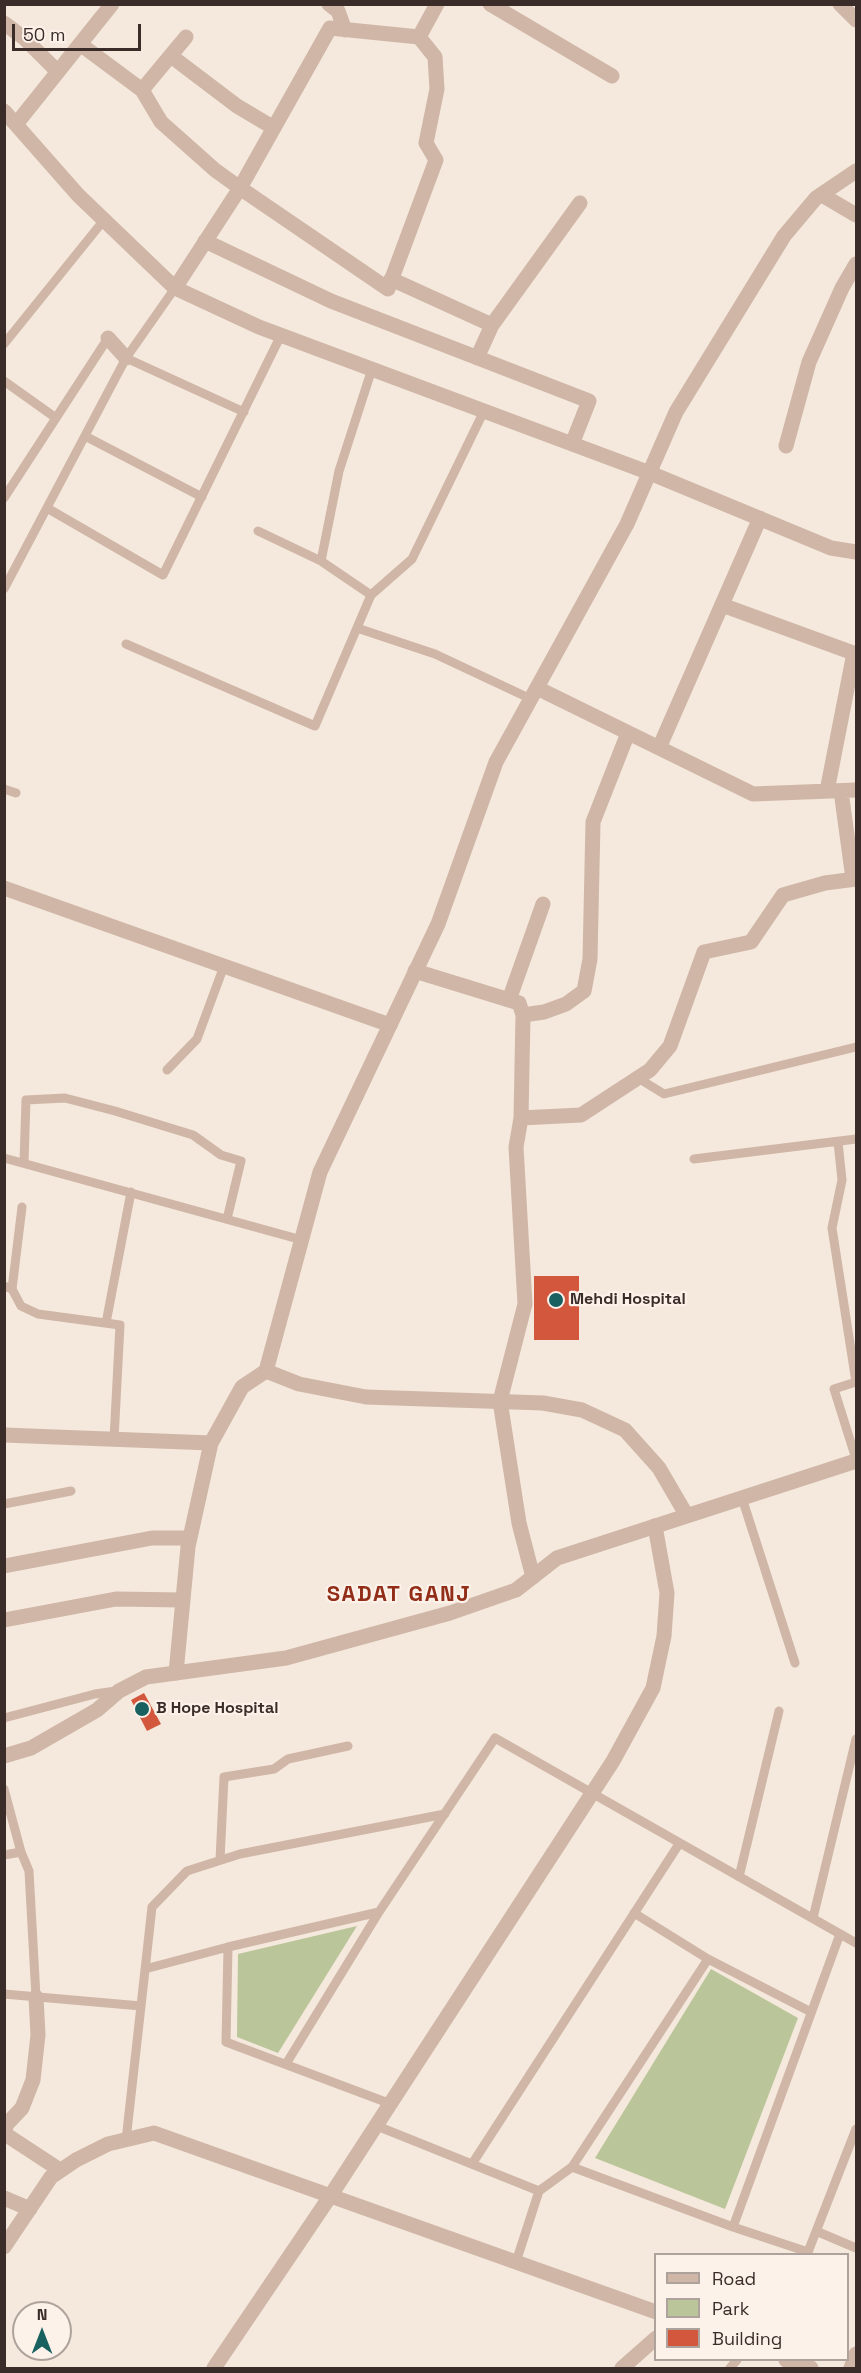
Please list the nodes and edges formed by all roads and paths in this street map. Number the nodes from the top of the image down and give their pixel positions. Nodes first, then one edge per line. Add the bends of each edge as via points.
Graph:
1 (329, 4) edge
2 (437, 4) edge
3 (490, 4) edge
4 (840, 4) edge
5 (103, 8) edge
6 (856, 20) edge
7 (4, 23) edge
8 (345, 30) junction
9 (186, 37) dead end
10 (419, 37) junction
11 (80, 44) junction
12 (171, 56) junction
13 (58, 72) junction
14 (612, 76) dead end
15 (142, 90) junction
16 (4, 111) edge
17 (17, 123) junction
18 (274, 128) junction
19 (856, 171) edge
20 (240, 188) junction
21 (822, 195) junction
22 (580, 203) dead end
23 (856, 215) edge
24 (104, 220) junction
25 (206, 241) junction
26 (856, 264) edge
27 (391, 279) junction
28 (175, 288) junction
29 (492, 325) junction
30 (281, 335) junction
31 (108, 338) joint
32 (4, 344) edge
33 (126, 358) junction
34 (477, 358) junction
35 (372, 369) junction
36 (4, 381) edge
37 (484, 411) junction
38 (244, 412) junction
39 (56, 418) junction
40 (85, 436) junction
41 (573, 444) junction
42 (786, 446) dead end
43 (650, 473) junction
44 (202, 497) junction
45 (4, 498) edge
46 (47, 508) junction
47 (760, 518) junction
48 (258, 531) dead end
49 (856, 552) edge
50 (321, 561) junction
51 (4, 589) edge
52 (371, 595) junction
53 (722, 605) junction
54 (357, 628) junction
55 (126, 644) dead end
56 (855, 653) edge
57 (534, 694) junction
58 (628, 733) junction
59 (659, 748) junction
60 (4, 789) edge
61 (842, 791) edge
62 (16, 794) dead end
63 (855, 879) edge
64 (4, 888) edge
65 (543, 904) dead end
66 (224, 966) junction
67 (415, 971) junction
68 (509, 1000) junction
69 (523, 1015) junction
70 (390, 1025) junction
71 (856, 1047) edge
72 (167, 1070) dead end
73 (638, 1078) junction
74 (520, 1118) junction
75 (856, 1139) edge
76 (838, 1142) junction
77 (4, 1158) edge
78 (694, 1158) dead end
79 (24, 1162) junction
80 (131, 1192) junction
81 (22, 1207) dead end
82 (226, 1219) junction
83 (302, 1240) junction
84 (8, 1288) edge
85 (106, 1323) junction
86 (266, 1371) junction
87 (500, 1401) junction
88 (4, 1435) edge
89 (114, 1439) junction
90 (211, 1443) junction
91 (856, 1460) edge
92 (71, 1491) dead end
93 (742, 1498) junction
94 (4, 1504) edge
95 (687, 1515) junction
96 (655, 1526) junction
97 (190, 1538) junction
98 (4, 1566) edge
99 (533, 1577) junction
100 (183, 1600) junction
101 (4, 1620) edge
102 (795, 1663) dead end
103 (176, 1673) junction
104 (118, 1691) junction
105 (778, 1711) dead end
106 (4, 1718) edge
107 (856, 1739) edge
108 (348, 1746) dead end
109 (4, 1756) edge
110 (4, 1789) edge
111 (591, 1795) junction
112 (445, 1814) junction
113 (679, 1844) junction
114 (21, 1852) junction
115 (4, 1856) edge
116 (220, 1860) junction
117 (739, 1877) junction
118 (379, 1912) junction
119 (634, 1913) junction
120 (813, 1918) junction
121 (840, 1934) junction
122 (856, 1943) edge
123 (228, 1947) junction
124 (708, 1959) junction
125 (144, 1969) junction
126 (4, 1994) edge
127 (36, 1997) junction
128 (141, 2006) junction
129 (812, 2013) junction
130 (286, 2064) junction
131 (391, 2104) junction
132 (376, 2126) junction
133 (856, 2129) edge
134 (126, 2139) junction
135 (472, 2164) junction
136 (573, 2167) junction
137 (60, 2170) junction
138 (539, 2191) junction
139 (332, 2195) junction
140 (4, 2198) edge
141 (30, 2209) junction
142 (733, 2227) junction
143 (816, 2231) junction
144 (4, 2247) edge
145 (856, 2248) edge
146 (516, 2262) junction
147 (654, 2311) edge
148 (654, 2340) edge
149 (856, 2355) edge
150 (789, 2361) edge
151 (214, 2368) edge
152 (622, 2368) edge
153 (811, 2368) edge
154 (851, 2368) edge

1 - 8 street via 338,11
2 - 10 street
3 - 14 street
4 - 6 street
5 - 11 street
7 - 13 street
8 - 10 street
8 - 18 street via 330,28
9 - 12 street
10 - 27 street via 435,57 437,89 426,143 436,160
11 - 13 street
11 - 15 street
12 - 15 street
12 - 18 street via 237,106
13 - 17 street
15 - 20 street via 161,122
16 - 17 street
17 - 24 street
18 - 20 street
19 - 21 street
20 - 25 street
20 - 27 street via 388,289
21 - 23 street
21 - 43 street via 784,236 676,412
22 - 29 street
24 - 28 street
24 - 32 lane
25 - 28 street
25 - 34 street via 332,301
26 - 42 street via 809,362
27 - 29 street
28 - 30 street
28 - 33 lane
29 - 34 street
30 - 35 street
30 - 38 lane
31 - 33 street
31 - 39 lane
33 - 38 lane
33 - 40 lane
34 - 41 street via 589,401
35 - 37 street
35 - 50 lane via 339,471
36 - 39 lane
37 - 41 street
37 - 52 lane via 412,560
38 - 44 lane
39 - 45 lane
40 - 44 lane
40 - 46 lane
41 - 43 street
43 - 47 street
43 - 57 street via 627,525
44 - 46 lane via 163,575
46 - 51 lane
47 - 49 street via 831,548
47 - 53 street
48 - 50 lane
50 - 52 lane
52 - 54 lane
53 - 56 street
53 - 59 street
54 - 55 lane via 315,726
54 - 57 lane
56 - 61 street
57 - 58 street
57 - 67 street via 496,762 438,924
58 - 59 street
58 - 69 street via 592,822 591,959 584,991 566,1004
59 - 61 street via 753,794
60 - 62 lane
61 - 63 street
63 - 73 street via 783,895 751,942 704,952 670,1046
64 - 66 street
65 - 68 street
66 - 70 street
66 - 72 lane via 197,1039
67 - 68 street
67 - 70 street
68 - 69 street via 519,1002
69 - 74 street
70 - 83 street via 320,1172
71 - 73 lane via 664,1094
73 - 74 street via 581,1115
74 - 87 street via 516,1147 525,1304
75 - 76 lane
76 - 78 lane
76 - 91 lane via 842,1180 832,1228 856,1382 834,1389
77 - 79 lane
79 - 80 lane
79 - 82 lane via 26,1100 64,1098 116,1111 193,1135 221,1155 241,1161
80 - 82 lane
80 - 85 lane
81 - 84 lane
82 - 83 lane
83 - 86 street
84 - 85 lane via 21,1306 38,1314
85 - 89 lane via 120,1325
86 - 87 street via 298,1384 366,1396
86 - 90 street via 242,1387
87 - 95 street via 582,1410 625,1430 659,1468
87 - 99 street via 519,1523
88 - 89 street
89 - 90 street
90 - 97 street
91 - 93 street
92 - 94 lane
93 - 95 street
93 - 102 lane
95 - 96 street
96 - 99 street via 557,1558
96 - 111 street via 667,1593 664,1636 653,1688
97 - 98 street via 152,1538
97 - 100 street
99 - 103 street via 516,1590 450,1613 286,1658
100 - 101 street via 116,1599
100 - 103 street
103 - 104 street via 146,1677
104 - 106 lane
104 - 109 street via 97,1710 31,1748
105 - 117 lane
107 - 120 lane
108 - 116 lane via 288,1759 274,1769 224,1777
110 - 114 lane
111 - 112 lane via 495,1738
111 - 113 lane
111 - 131 street
112 - 116 lane
112 - 118 lane
113 - 117 lane
113 - 119 lane
114 - 115 lane
114 - 127 lane via 29,1871
116 - 125 lane via 188,1870 152,1907
117 - 120 lane
118 - 123 lane
118 - 130 lane
119 - 124 lane
119 - 135 lane
120 - 121 lane
121 - 122 lane
121 - 129 lane
123 - 125 lane
123 - 130 lane via 226,2042
124 - 129 lane
124 - 136 lane
125 - 128 lane
126 - 127 lane
127 - 128 lane
127 - 137 street via 38,2035 33,2080 22,2108 6,2126 5,2134
128 - 134 lane
129 - 142 lane
130 - 131 lane
131 - 132 street
132 - 135 lane
132 - 139 street
133 - 143 lane
134 - 137 street via 108,2144
134 - 139 street via 154,2133
135 - 138 lane
136 - 138 lane
136 - 142 lane
137 - 141 street
138 - 146 lane
139 - 146 street
139 - 151 street
140 - 141 street
141 - 144 street
142 - 143 lane via 808,2252
143 - 145 lane
146 - 147 street
148 - 152 street
149 - 154 street
150 - 153 street

